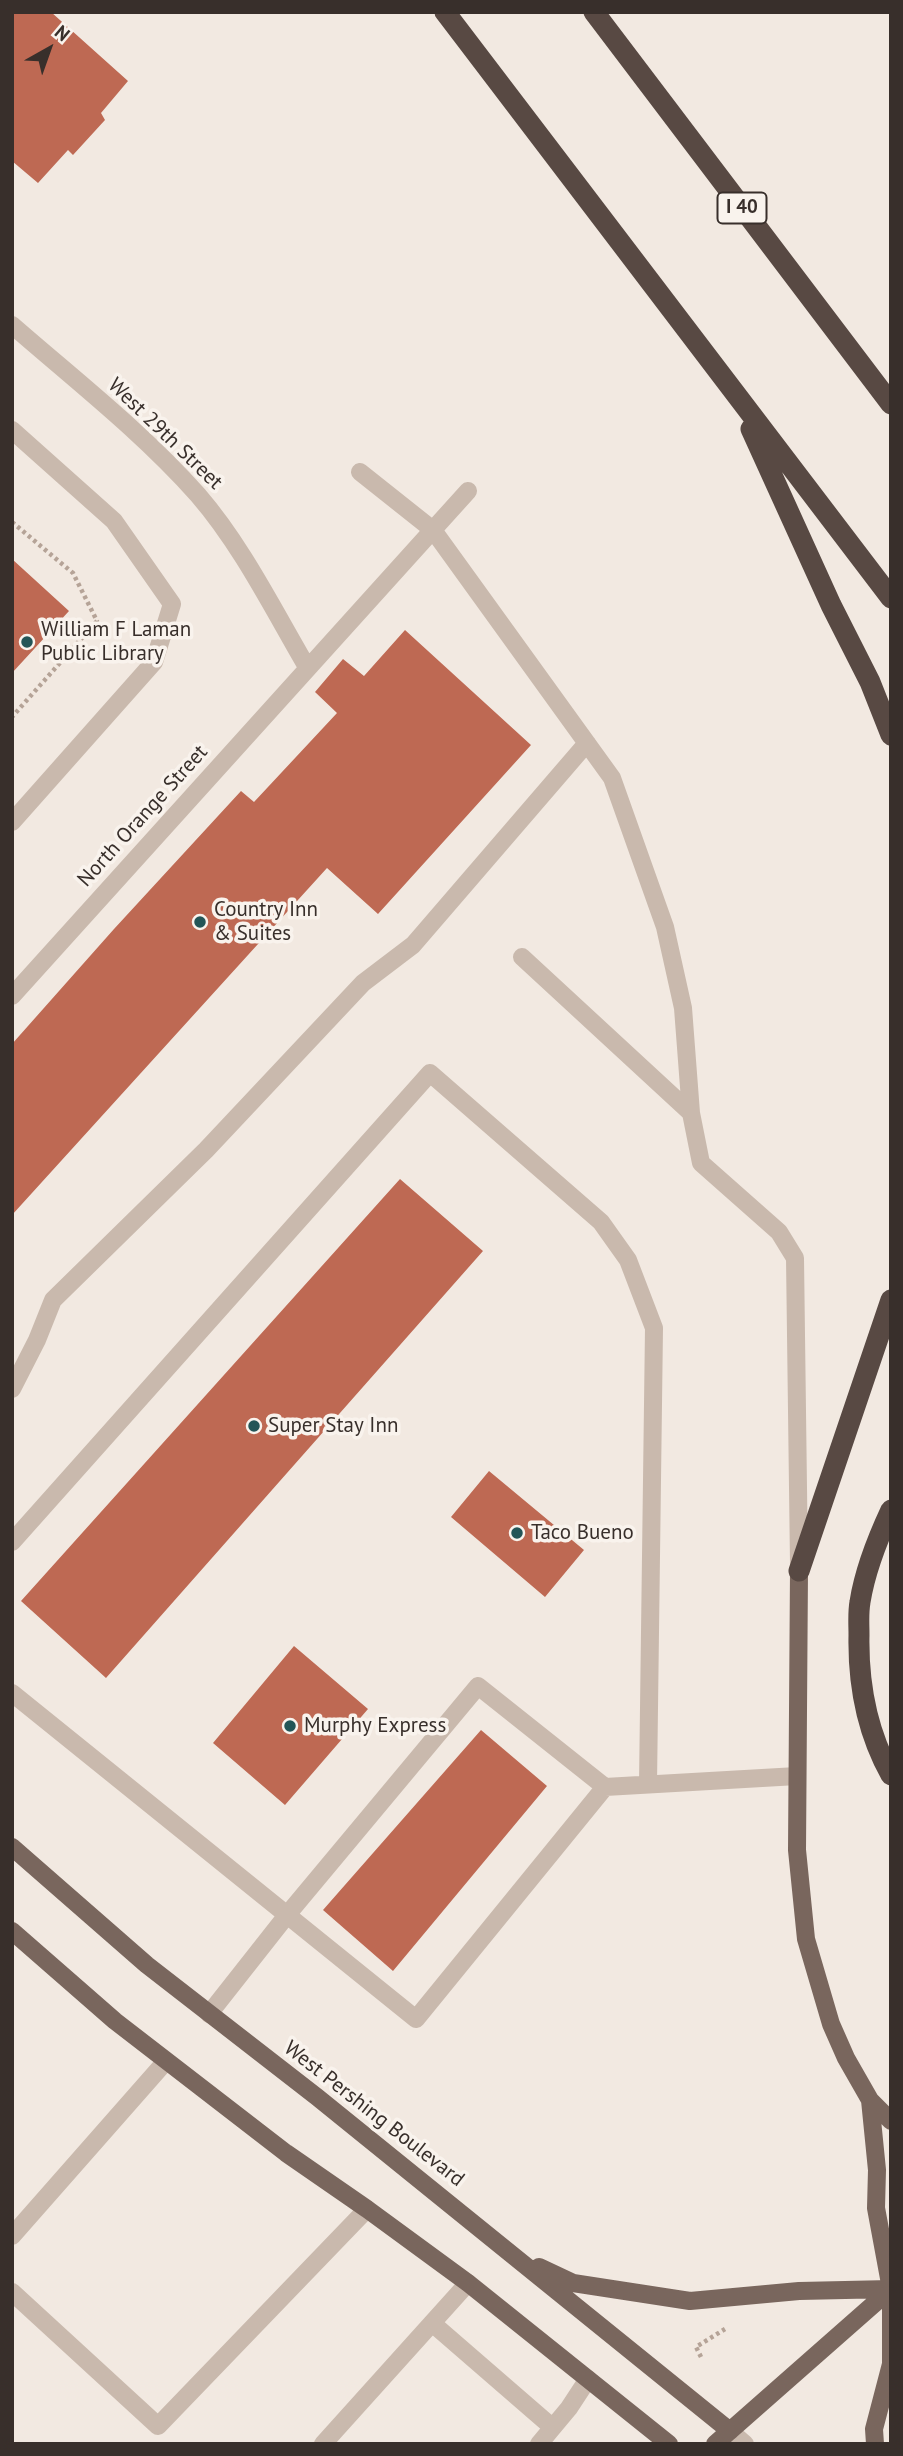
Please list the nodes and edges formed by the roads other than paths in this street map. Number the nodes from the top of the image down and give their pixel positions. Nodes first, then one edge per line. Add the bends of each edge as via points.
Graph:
1 (445, 12) edge
2 (594, 12) edge
3 (12, 325) edge
4 (734, 392) junction
5 (891, 404) edge
6 (12, 430) edge
7 (360, 472) dead end
8 (468, 491) dead end
9 (433, 530) junction
10 (891, 598) edge
11 (307, 667) junction
12 (891, 735) edge
13 (587, 743) junction
14 (12, 822) edge
15 (522, 957) dead end
16 (12, 996) edge
17 (691, 1113) junction
18 (891, 1300) edge
19 (12, 1389) edge
20 (891, 1510) edge
21 (12, 1542) edge
22 (799, 1572) junction
23 (12, 1693) edge
24 (891, 1775) edge
25 (797, 1776) junction
26 (648, 1784) junction
27 (605, 1787) junction
28 (12, 1847) edge
29 (287, 1915) junction
30 (12, 1931) edge
31 (209, 2014) junction
32 (166, 2061) junction
33 (870, 2100) junction
34 (891, 2121) edge
35 (368, 2209) junction
36 (12, 2236) edge
37 (516, 2257) junction
38 (468, 2283) junction
39 (891, 2289) edge
40 (12, 2292) edge
41 (891, 2309) edge
42 (432, 2323) junction
43 (587, 2379) junction
44 (552, 2427) junction
45 (730, 2431) junction
46 (323, 2444) edge
47 (539, 2444) edge
48 (668, 2444) edge
49 (715, 2444) edge
50 (745, 2444) edge
51 (875, 2444) edge

1 - 4 highway
2 - 5 highway, I 40
3 - 11 street, West 29th Street via 149,445 199,496 249,568
4 - 10 highway
4 - 12 highway
6 - 14 street via 114,521 172,604 154,662
7 - 9 street
8 - 9 street, North Orange Street
9 - 11 street, North Orange Street
9 - 13 street
11 - 16 street, North Orange Street
13 - 17 street via 612,778 665,927 682,1008
13 - 19 street via 413,945 363,983 206,1150 53,1300
15 - 17 street
17 - 22 street via 701,1163 779,1232 794,1258
18 - 22 highway
20 - 24 highway via 875,1544 860,1604 858,1670 869,1723
21 - 26 street via 430,1073 601,1222 628,1261 654,1328
22 - 25 main road
23 - 29 street
25 - 26 street
25 - 33 main road via 797,1850 806,1939 831,2024
26 - 27 street
27 - 29 street via 478,1686
27 - 29 street via 416,2019
28 - 31 main road, West Pershing Boulevard
29 - 31 street
30 - 32 main road
31 - 37 main road, West Pershing Boulevard
32 - 35 main road
32 - 36 street
33 - 34 main road
33 - 39 main road via 876,2208
35 - 38 main road
35 - 40 street via 158,2426
37 - 39 main road via 573,2283 690,2301
37 - 45 main road, West Pershing Boulevard
38 - 42 street
38 - 43 main road
39 - 45 main road
41 - 51 main road via 891,2364 874,2429
42 - 44 street
42 - 46 street
43 - 44 street
43 - 48 main road
44 - 47 street
45 - 49 main road
45 - 50 street

